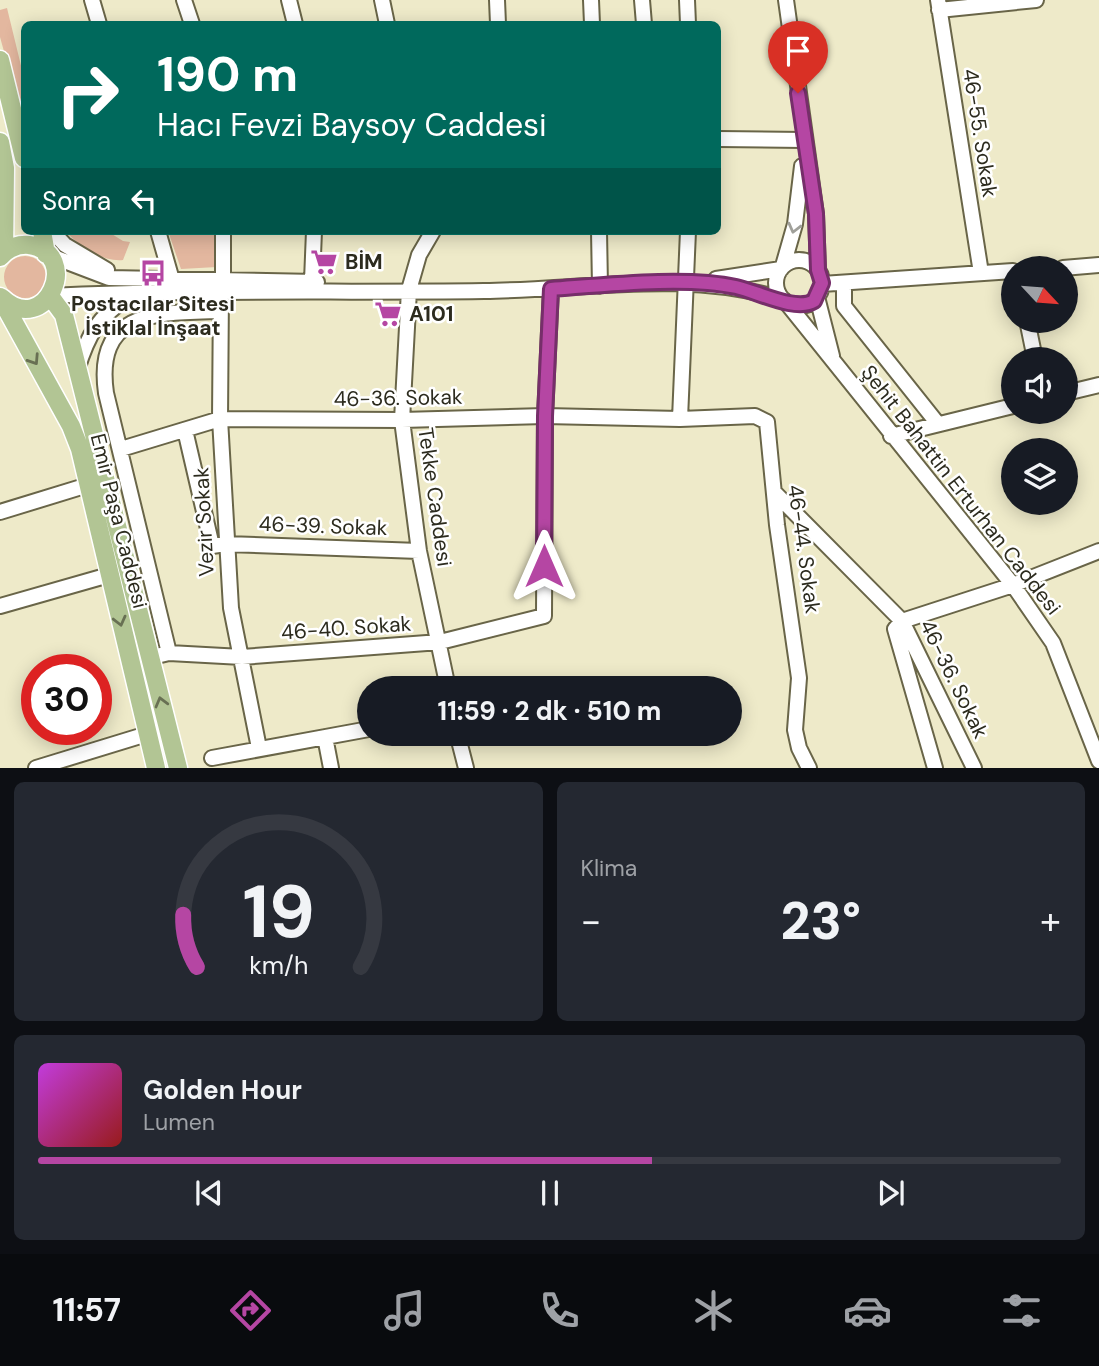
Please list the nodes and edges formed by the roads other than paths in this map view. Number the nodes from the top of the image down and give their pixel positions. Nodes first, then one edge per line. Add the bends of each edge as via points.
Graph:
1 (92, 0) edge
2 (184, 0) edge
3 (289, 0) edge
4 (382, 0) edge
5 (497, 0) edge
6 (591, 0) edge
7 (642, 0) edge
8 (687, 0) edge
9 (786, 0) edge
10 (1036, 0) edge
11 (938, 5) edge
12 (98, 21) edge
13 (190, 21) edge
14 (294, 21) edge
15 (386, 21) edge
16 (498, 21) edge
17 (592, 21) edge
18 (643, 21) edge
19 (688, 21) edge
20 (0, 60) edge
21 (721, 139) edge
22 (804, 140) junction
23 (0, 142) edge
24 (21, 146) edge
25 (3, 172) edge
26 (1, 215) edge
27 (43, 235) edge
28 (57, 235) edge
29 (159, 235) edge
30 (223, 235) edge
31 (314, 235) edge
32 (431, 235) edge
33 (599, 235) edge
34 (688, 235) edge
35 (1, 253) edge
36 (46, 254) junction
37 (1099, 265) edge
38 (1078, 267) edge
39 (782, 268) junction
40 (1001, 272) edge
41 (981, 274) junction
42 (127, 280) junction
43 (172, 280) junction
44 (312, 281) junction
45 (844, 283) junction
46 (687, 284) junction
47 (819, 284) junction
48 (222, 285) junction
49 (600, 286) junction
50 (551, 289) junction
51 (409, 290) junction
52 (50, 296) junction
53 (130, 296) junction
54 (1, 298) edge
55 (785, 301) junction
56 (221, 311) junction
57 (834, 364) junction
58 (77, 372) junction
59 (1099, 385) edge
60 (1078, 390) edge
61 (1001, 409) edge
62 (545, 416) junction
63 (220, 419) junction
64 (680, 419) junction
65 (402, 420) junction
66 (938, 424) junction
67 (185, 430) junction
68 (891, 436) junction
69 (121, 449) junction
70 (88, 485) junction
71 (775, 493) junction
72 (0, 512) edge
73 (226, 544) junction
74 (419, 551) junction
75 (1099, 551) edge
76 (108, 575) junction
77 (1013, 585) junction
78 (0, 606) edge
79 (902, 621) junction
80 (440, 642) junction
81 (169, 653) junction
82 (243, 657) junction
83 (148, 658) junction
84 (446, 676) edge
85 (357, 731) edge
86 (147, 734) junction
87 (325, 737) junction
88 (460, 746) edge
89 (259, 748) junction
90 (212, 758) dead end
91 (1099, 761) edge
92 (36, 768) edge
93 (156, 768) edge
94 (178, 768) edge
95 (331, 768) edge
96 (466, 768) edge
97 (809, 768) edge
98 (935, 768) edge
99 (974, 768) edge

1 - 12 street
2 - 13 street
3 - 14 street
4 - 15 street
5 - 16 street
6 - 17 street
7 - 18 street
8 - 19 street
9 - 22 street, Şehit Bahattin Erturhan Caddesi
10 - 11 street
11 - 41 street, 46-55. Sokak
20 - 24 main road
21 - 22 street
22 -> 39 street, Şehit Bahattin Erturhan Caddesi via 800,197
22 - 47 street, Şehit Bahattin Erturhan Caddesi via 816,214
23 - 25 main road
25 - 26 main road
26 - 35 main road
27 - 36 main road
28 - 42 street via 94,264
29 - 43 street
30 - 48 street, Vezir Sokak
31 - 44 street
32 - 51 street, Tekke Caddesi via 419,255
33 - 49 street
34 - 46 street
35 - 36 main road via 27,245
36 - 42 street via 89,272
36 - 52 main road via 56,273
37 - 38 street
39 - 46 street
39 - 47 street via 802,260
39 - 55 street via 776,285
40 - 41 street
41 - 45 street
42 - 43 street
43 - 48 street
44 - 48 street
44 - 51 street
45 - 47 street
45 - 66 street via 844,306
46 - 49 street
46 - 55 street via 733,286
46 - 64 street
47 - 55 street via 803,306
47 - 57 street, Şehit Bahattin Erturhan Caddesi
48 - 51 street
48 - 53 street
48 - 56 street, Vezir Sokak
49 - 50 street
50 - 51 street
50 - 62 street
51 - 65 street, Tekke Caddesi
52 - 53 street
52 - 54 main road via 27,308
52 - 58 main road, Emir Paşa Caddesi via 64,315
53 - 58 street via 108,310 97,324
54 -> 70 main road, Emir Paşa Caddesi via 71,426
55 - 57 street, Şehit Bahattin Erturhan Caddesi
56 - 63 street, Vezir Sokak
56 - 69 street via 145,316 115,338 104,373
57 - 68 street, Şehit Bahattin Erturhan Caddesi
58 - 83 main road, Emir Paşa Caddesi
59 - 60 street
61 - 66 street
62 - 64 street, 46-36. Sokak
62 - 65 street, 46-36. Sokak
62 - 80 street, 46-40. Sokak via 544,616
63 - 65 street, 46-36. Sokak
63 - 67 street, 46-36. Sokak
63 - 73 street, Vezir Sokak
64 - 71 street, 46-44. Sokak via 754,416 767,422
65 - 74 street, Tekke Caddesi
66 - 68 street
67 - 69 street, 46-36. Sokak
67 - 73 street via 209,539 212,546
68 - 77 street, Şehit Bahattin Erturhan Caddesi
69 - 81 street
70 - 72 street
70 - 76 main road, Emir Paşa Caddesi
71 - 79 street, 46-36. Sokak
71 - 97 street, 46-44. Sokak via 799,678 795,730
73 - 74 street, 46-39. Sokak
73 - 82 street, Vezir Sokak via 231,608
74 - 80 street, Tekke Caddesi
75 - 77 street
76 - 78 street
76 -> 86 main road, Emir Paşa Caddesi
77 - 79 street
77 - 91 street, Şehit Bahattin Erturhan Caddesi via 1054,643
79 - 98 street via 895,629
79 - 99 street, 46-36. Sokak
80 - 82 street, 46-40. Sokak
80 - 84 street, Tekke Caddesi
81 - 82 street, 46-40. Sokak
81 - 83 street, 46-40. Sokak
82 - 89 street, Vezir Sokak
94 -> 83 main road, Emir Paşa Caddesi
85 - 87 street
86 - 92 street
86 - 93 main road, Emir Paşa Caddesi
87 - 89 street
87 - 95 street
88 - 96 street
89 - 90 street

